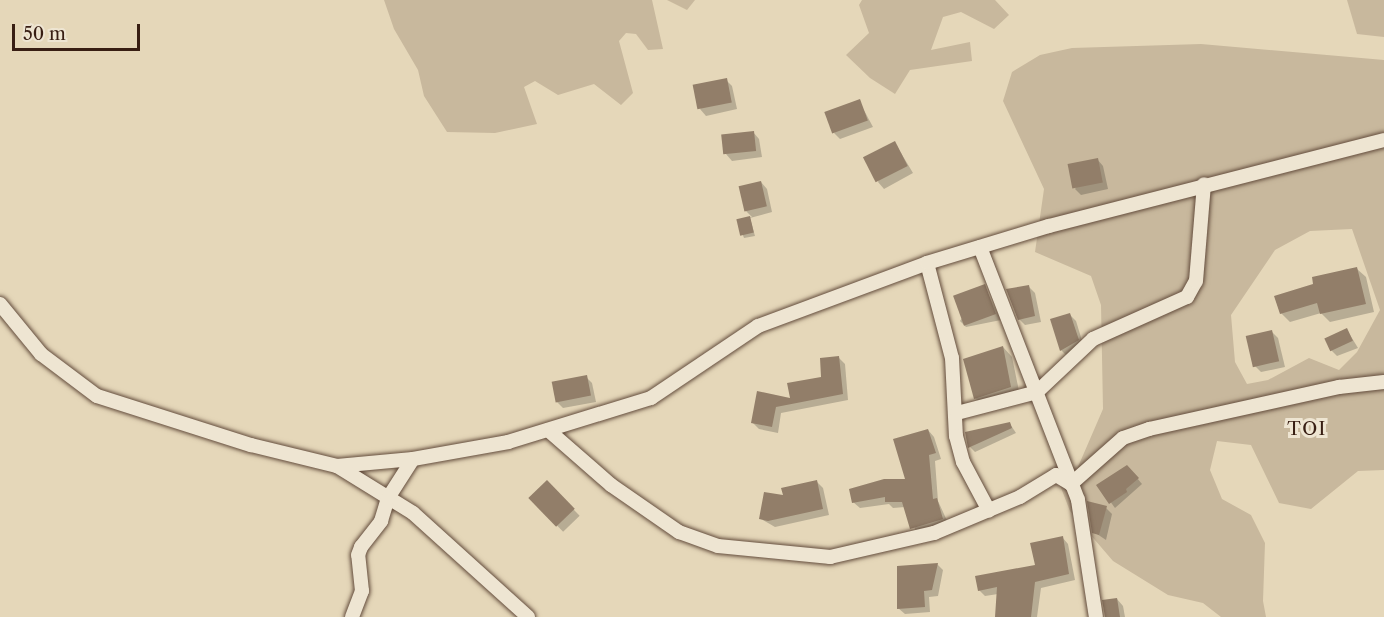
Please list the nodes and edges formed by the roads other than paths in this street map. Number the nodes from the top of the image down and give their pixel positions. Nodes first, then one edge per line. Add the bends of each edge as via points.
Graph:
1 (1384, 140) edge
2 (1204, 184) junction
3 (980, 247) junction
4 (927, 263) junction
5 (0, 304) edge
6 (1384, 382) edge
7 (1037, 392) junction
8 (957, 413) junction
9 (548, 430) junction
10 (412, 459) junction
11 (337, 466) junction
12 (1071, 484) junction
13 (388, 498) junction
14 (988, 511) junction
15 (352, 617) edge
16 (528, 617) edge
17 (1096, 617) edge

1 - 2 street
2 - 3 street
2 - 7 street via 1193,291 1093,339
3 - 4 street
3 - 7 street
4 - 8 street via 952,358
4 - 9 street via 758,326 651,398
5 - 11 street via 41,354 97,396 251,445
6 - 12 street via 1339,387 1149,429 1123,438
7 - 8 street
7 - 12 street
8 - 14 street via 956,436 963,462
9 - 10 street via 508,442
9 - 14 street via 611,485 662,521 718,546 801,557 855,554 934,533
10 - 11 street
10 - 13 street
11 - 13 street
12 - 14 street via 1056,475
12 - 17 street via 1078,500
13 - 15 street via 381,521 358,555 362,591
13 - 16 street via 440,534

